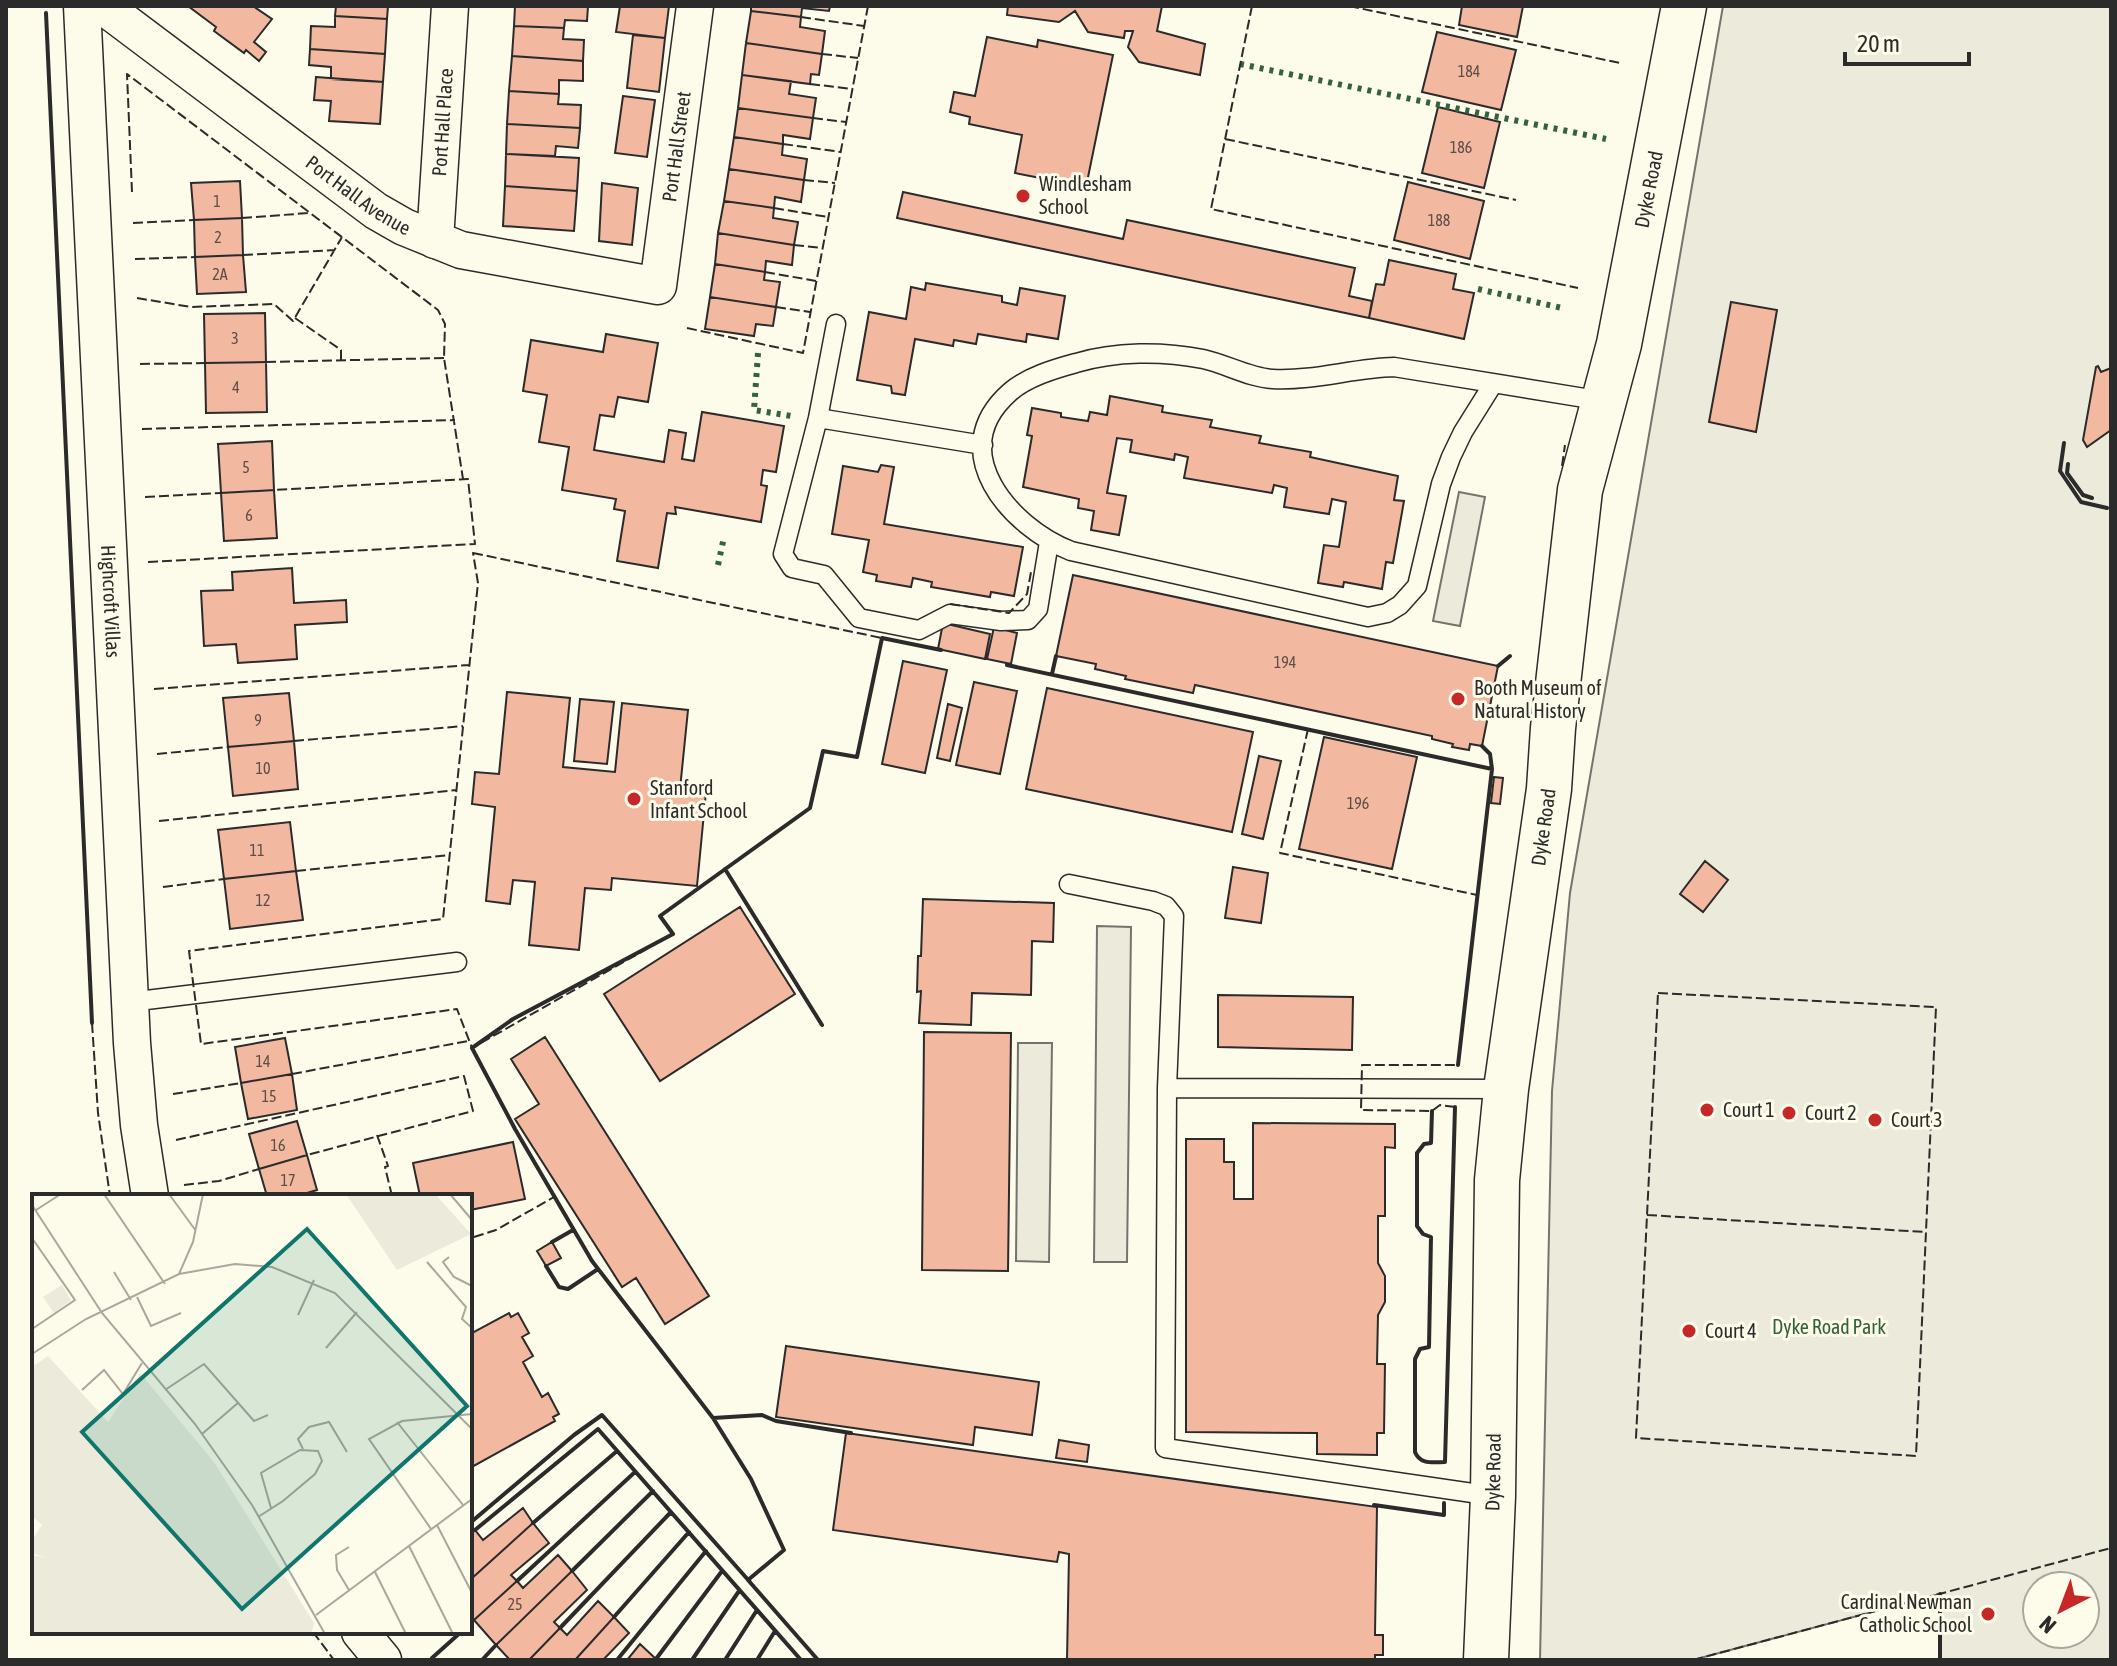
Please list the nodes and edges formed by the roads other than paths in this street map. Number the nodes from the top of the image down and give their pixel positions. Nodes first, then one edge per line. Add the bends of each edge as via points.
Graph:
1 (82, 6) edge
2 (103, 6) edge
3 (450, 6) edge
4 (695, 6) edge
5 (1684, 6) edge
6 (435, 240) junction
7 (658, 286) joint
8 (836, 324) dead end
9 (1493, 384) junction
10 (1603, 401) junction
11 (818, 418) junction
12 (983, 445) junction
13 (1049, 542) junction
14 (1069, 884) dead end
15 (457, 962) dead end
16 (130, 1002) junction
17 (1167, 1088) junction
18 (1506, 1089) junction
19 (150, 1194) edge
20 (1493, 1496) junction
21 (362, 1634) edge
22 (383, 1660) edge
23 (1486, 1660) edge

1 - 16 street, Highcroft Villas
2 - 6 street, Port Hall Avenue via 376,211
3 - 6 street, Port Hall Place
4 - 7 street, Port Hall Street
5 - 10 street, Dyke Road via 1619,344
6 - 7 street, Port Hall Avenue via 489,256
8 - 11 lane
9 - 10 lane
9 - 12 lane via 1394,367 1271,379 1203,359 1157,353 1103,356 1051,371 1012,390 993,412
9 - 13 lane via 1451,457 1417,586 1387,613 1368,617
10 - 18 street, Dyke Road via 1580,490 1549,789
11 - 12 lane
11 - 13 lane via 783,554 792,568 824,575 859,618 919,630 950,614 1028,620 1038,609
12 - 13 lane via 984,463 1002,502
14 - 17 lane via 1153,901 1174,916
15 - 16 lane
16 - 19 street, Highcroft Villas
17 - 18 lane
17 - 20 lane via 1165,1448
18 - 20 street, Dyke Road via 1497,1180
20 - 23 street, Dyke Road
21 - 22 street

